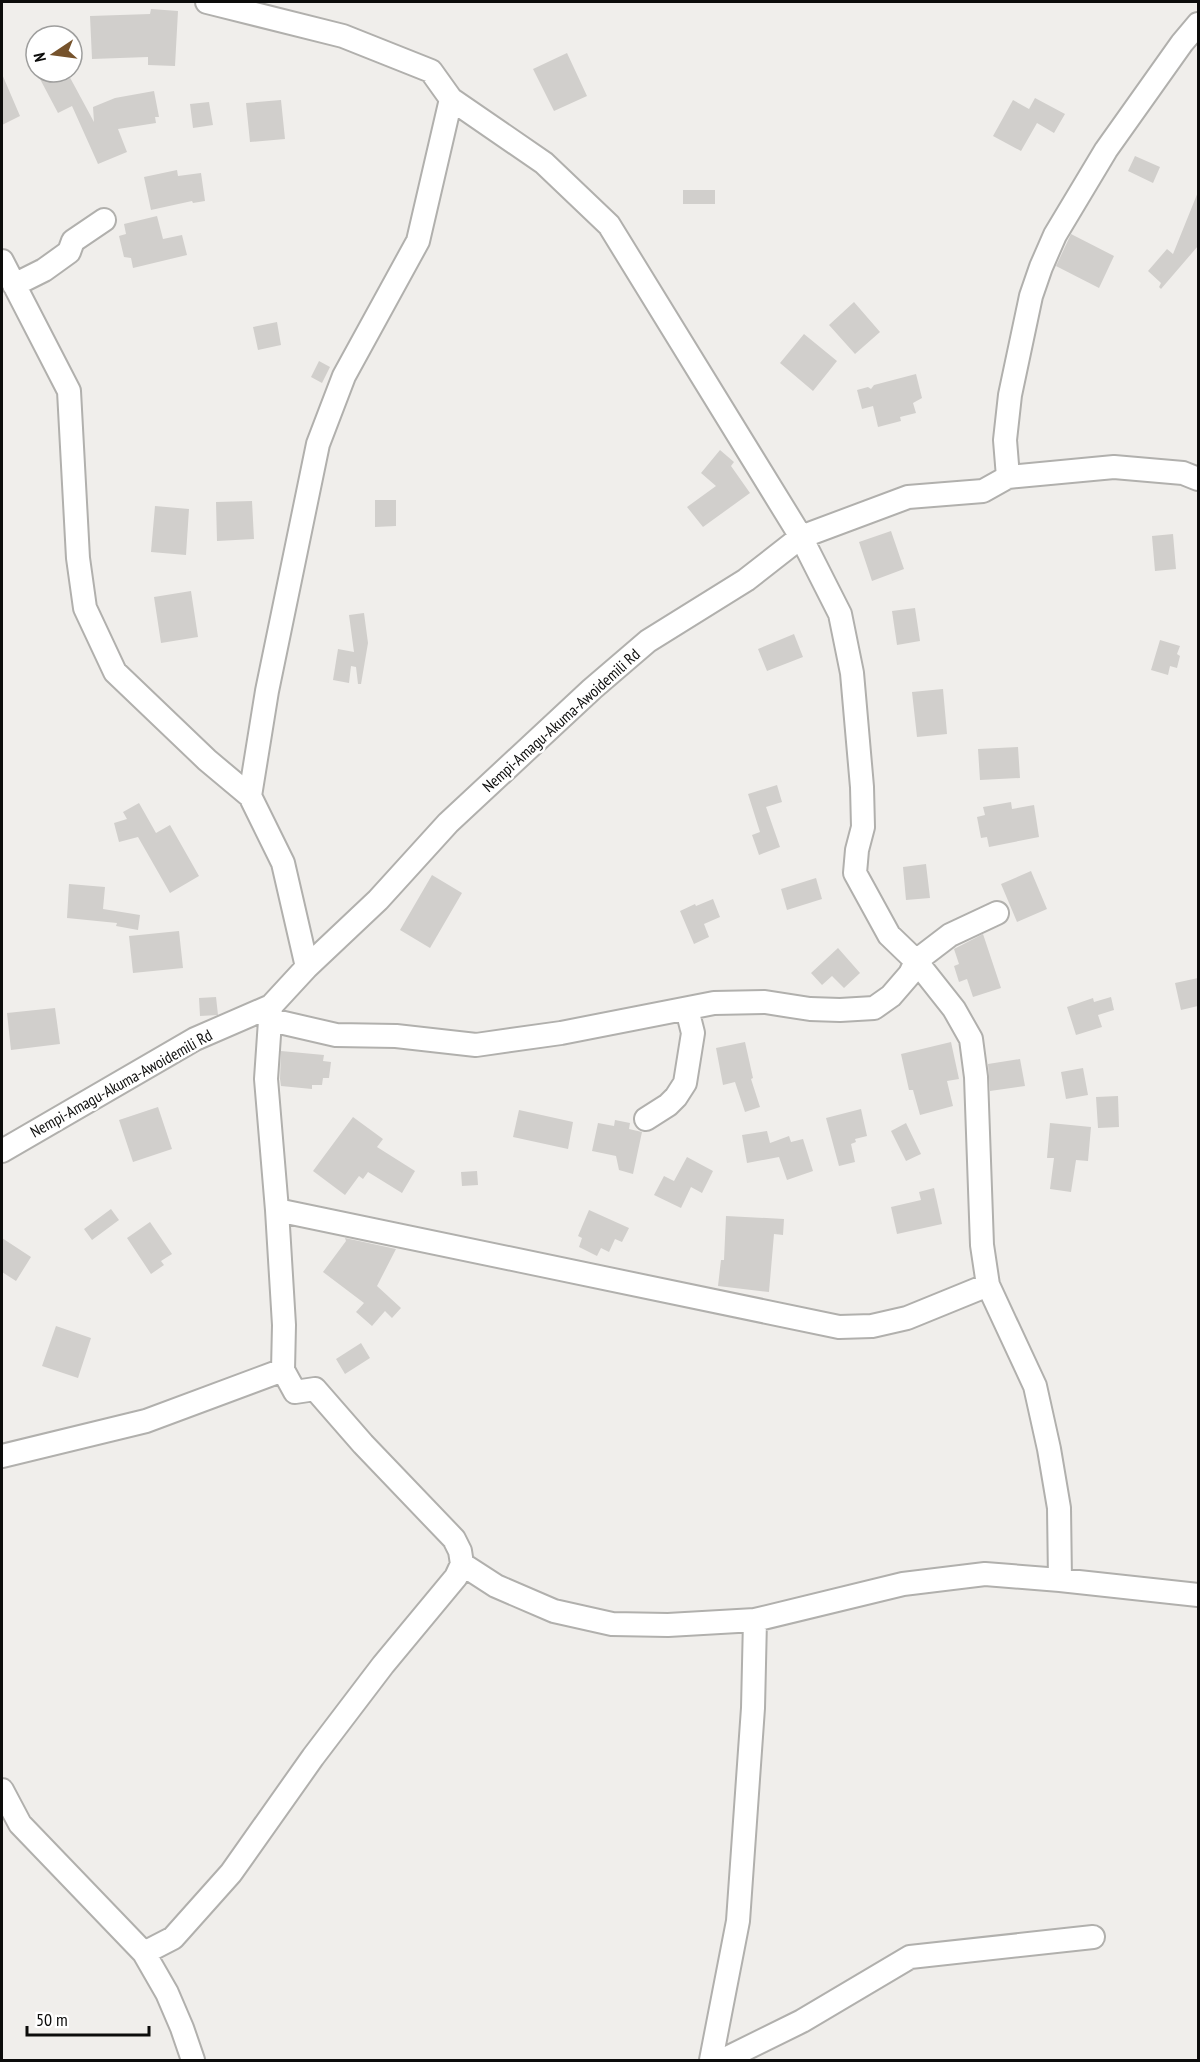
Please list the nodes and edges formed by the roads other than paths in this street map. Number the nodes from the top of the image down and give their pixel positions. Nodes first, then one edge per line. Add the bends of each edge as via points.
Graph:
1 (207, 2) edge
2 (1198, 24) edge
3 (451, 99) junction
4 (104, 220) dead end
5 (2, 261) edge
6 (14, 285) junction
7 (1008, 477) junction
8 (1198, 479) edge
9 (801, 537) junction
10 (250, 796) junction
11 (997, 913) dead end
12 (916, 961) junction
13 (306, 968) junction
14 (687, 1009) junction
15 (271, 1013) junction
16 (646, 1119) dead end
17 (2, 1151) edge
18 (278, 1210) junction
19 (988, 1285) junction
20 (283, 1370) junction
21 (2, 1456) edge
22 (462, 1564) junction
23 (1060, 1580) junction
24 (1198, 1595) edge
25 (755, 1620) junction
26 (2, 1790) edge
27 (1093, 1937) dead end
28 (144, 1953) junction
29 (193, 2061) edge
30 (711, 2061) edge
31 (723, 2061) edge

1 - 3 street via 344,36 431,71
2 - 7 street via 1106,150 1041,267 1010,395 1005,440
3 - 9 street via 544,163 609,225
3 - 10 street via 418,241 344,376 318,444 267,692
4 - 6 street via 73,241 69,252
5 - 6 street
6 - 10 street via 69,391 78,558 85,608 115,672
7 - 8 street, Nempi-Amagu-Akuma-Awoidemili Rd via 1114,467 1183,473
7 - 9 street, Nempi-Amagu-Akuma-Awoidemili Rd via 983,491 908,497
9 - 12 street via 840,614 852,673 863,797 863,827 855,873 889,935
9 - 13 street, Nempi-Amagu-Akuma-Awoidemili Rd via 746,580 648,641 592,689 448,823 378,900
10 - 13 street via 283,863
11 - 12 street via 950,935
12 - 14 street via 891,996 874,1008 810,1009 765,1002 714,1003
12 - 19 street via 954,1009 971,1039 982,1245
13 - 15 street, Nempi-Amagu-Akuma-Awoidemili Rd
14 - 15 street via 476,1045 396,1036 336,1035
14 - 16 street via 693,1033 685,1083 668,1105
15 - 17 street, Nempi-Amagu-Akuma-Awoidemili Rd via 195,1039
15 - 18 street via 266,1079
18 - 19 street via 839,1327 872,1326 907,1318
18 - 20 street
19 - 23 street via 1035,1386 1059,1508
20 - 21 street via 146,1421
20 - 22 street via 295,1392 315,1389 454,1539
22 - 25 street via 496,1586 554,1611 612,1624
22 - 28 street via 456,1577 313,1757 231,1873 173,1938
23 - 24 street
23 - 25 street via 985,1574 903,1584
25 - 30 street via 738,1921
26 - 28 street via 20,1824
27 - 31 street via 910,1957 802,2021
28 - 29 street via 167,1993

